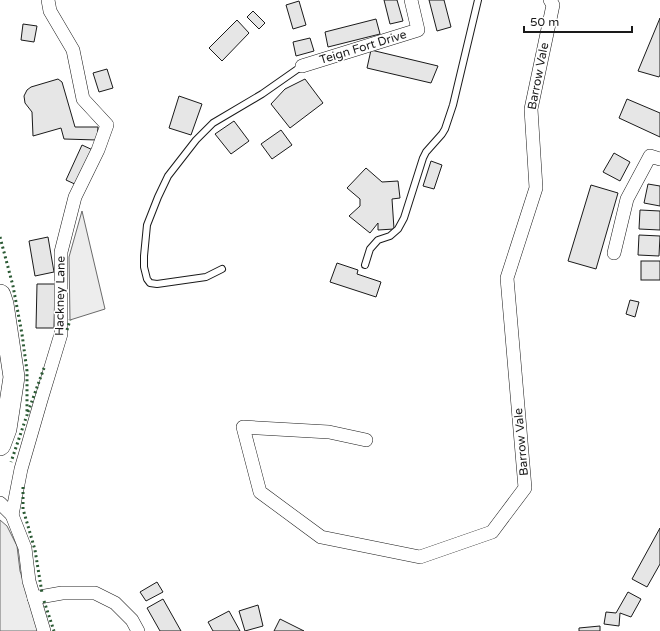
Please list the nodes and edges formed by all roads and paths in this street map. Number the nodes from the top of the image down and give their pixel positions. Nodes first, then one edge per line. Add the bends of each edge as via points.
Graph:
1 (48, 0) edge
2 (411, 0) edge
3 (478, 0) edge
4 (550, 0) edge
5 (302, 66) joint
6 (660, 159) edge
7 (614, 253) dead end
8 (365, 265) dead end
9 (222, 269) dead end
10 (0, 294) edge
11 (366, 440) dead end
12 (0, 445) edge
13 (0, 503) edge
14 (12, 515) junction
15 (34, 598) junction
16 (44, 631) edge
17 (138, 631) edge

1 - 14 street, Hackney Lane via 50,11 73,50 83,99 107,126 75,197 60,252 61,334 21,469
2 - 5 street, Teign Fort Drive via 418,30
3 - 8 lane via 453,105 445,128 423,158 404,218 398,229 390,236 378,240 370,248
4 - 11 street, Barrow Vale via 553,5 530,109 536,188 507,278 525,488 492,532 420,557 321,537 260,492 243,427 329,432
5 - 9 lane via 262,94 213,123 168,176 158,197 147,225 144,256 146,279 157,284 206,277
6 - 7 street via 650,156 627,199
10 - 12 main road via 14,377 6,429
13 - 14 street
14 - 15 street via 25,548
15 - 16 street
15 - 17 street via 62,593 95,593 115,603 132,620

